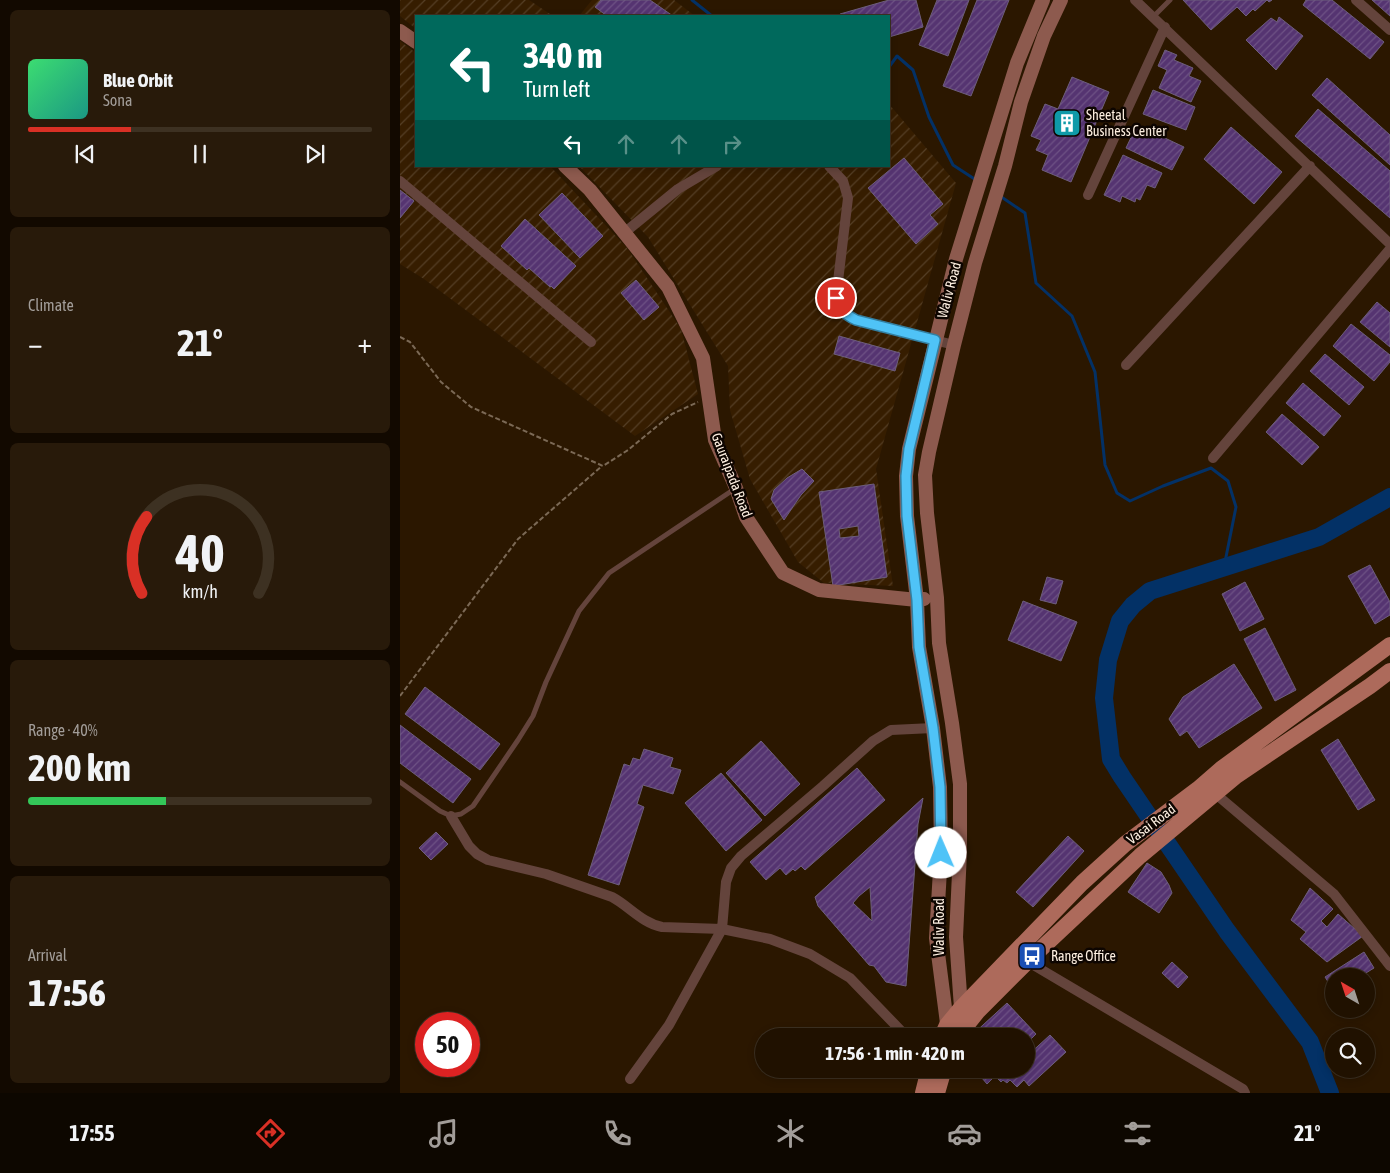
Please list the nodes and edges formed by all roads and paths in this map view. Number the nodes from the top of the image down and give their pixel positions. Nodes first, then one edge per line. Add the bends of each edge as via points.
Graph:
1 (1042, 0) edge
2 (1061, 0) edge
3 (1135, 0) edge
4 (1170, 0) edge
5 (1356, 0) edge
6 (1153, 17) junction
7 (1165, 28) junction
8 (400, 30) edge
9 (1390, 30) edge
10 (415, 41) edge
11 (1310, 166) junction
12 (566, 167) edge
13 (715, 167) edge
14 (831, 167) edge
15 (400, 181) edge
16 (1088, 195) dead end
17 (624, 232) junction
18 (1390, 244) edge
19 (1390, 249) edge
20 (400, 337) edge
21 (935, 340) junction
22 (591, 342) dead end
23 (954, 345) junction
24 (1126, 365) dead end
25 (709, 396) junction
26 (1213, 458) dead end
27 (603, 466) junction
28 (736, 488) junction
29 (937, 598) junction
30 (917, 600) junction
31 (1390, 645) edge
32 (1390, 671) edge
33 (400, 696) edge
34 (933, 728) junction
35 (400, 782) edge
36 (1205, 792) junction
37 (451, 816) junction
38 (722, 929) junction
39 (1013, 953) junction
40 (1028, 962) junction
41 (1390, 966) edge
42 (961, 1008) junction
43 (898, 1028) edge
44 (951, 1028) edge
45 (954, 1028) edge
46 (957, 1028) edge
47 (927, 1078) edge
48 (941, 1078) edge
49 (630, 1079) dead end
50 (923, 1093) edge
51 (937, 1093) edge
52 (1245, 1093) edge

1 - 21 main road, Waliv Road via 1017,63 956,259
2 - 23 main road, Waliv Road via 1044,36 1021,102
3 - 6 street
4 - 6 lane
5 - 9 street
6 - 7 street
7 - 11 street
7 - 16 street
8 - 10 main road
11 - 18 street
11 - 24 street
12 - 17 main road, Gauraipada Road via 590,190
13 - 17 street via 678,189
14 - 21 street via 843,181 848,198 836,298 840,307 856,320
15 - 22 street
17 - 25 main road, Gauraipada Road via 668,287 703,358
19 - 26 street
20 - 27 path via 410,342 441,382 471,407
21 - 23 street
21 - 30 main road, Waliv Road via 909,449 906,476 907,516
23 - 29 main road, Waliv Road via 926,475
25 - 27 path via 672,414
25 - 28 main road, Gauraipada Road via 715,440
27 - 33 path via 518,540
28 - 30 main road, Gauraipada Road via 746,517 782,573 820,590
28 - 37 lane via 609,573 579,611 533,716 518,740 472,806
29 - 30 main road, Gauraipada Road
29 - 42 main road, Waliv Road via 939,643 960,784 956,937
30 - 34 main road, Waliv Road via 919,647
31 - 36 main road, Vasai Road via 1221,769
32 - 36 main road, Vasai Road via 1252,765
34 - 38 street via 892,730 872,741 741,856 731,868 726,882
34 - 44 main road, Waliv Road via 940,787 941,853 936,938
35 - 37 lane
36 - 39 main road, Vasai Road via 1125,844
36 - 40 main road, Vasai Road
36 - 41 street via 1334,894
37 - 38 street via 470,846 488,860 546,874 612,897 653,925
38 - 43 street via 770,939 810,954 850,978
38 - 49 street via 669,1025
39 - 40 street
39 - 42 main road, Vasai Road
40 - 46 main road, Vasai Road
40 - 52 street
42 - 45 main road, Vasai Road
47 - 50 main road
48 - 51 main road

